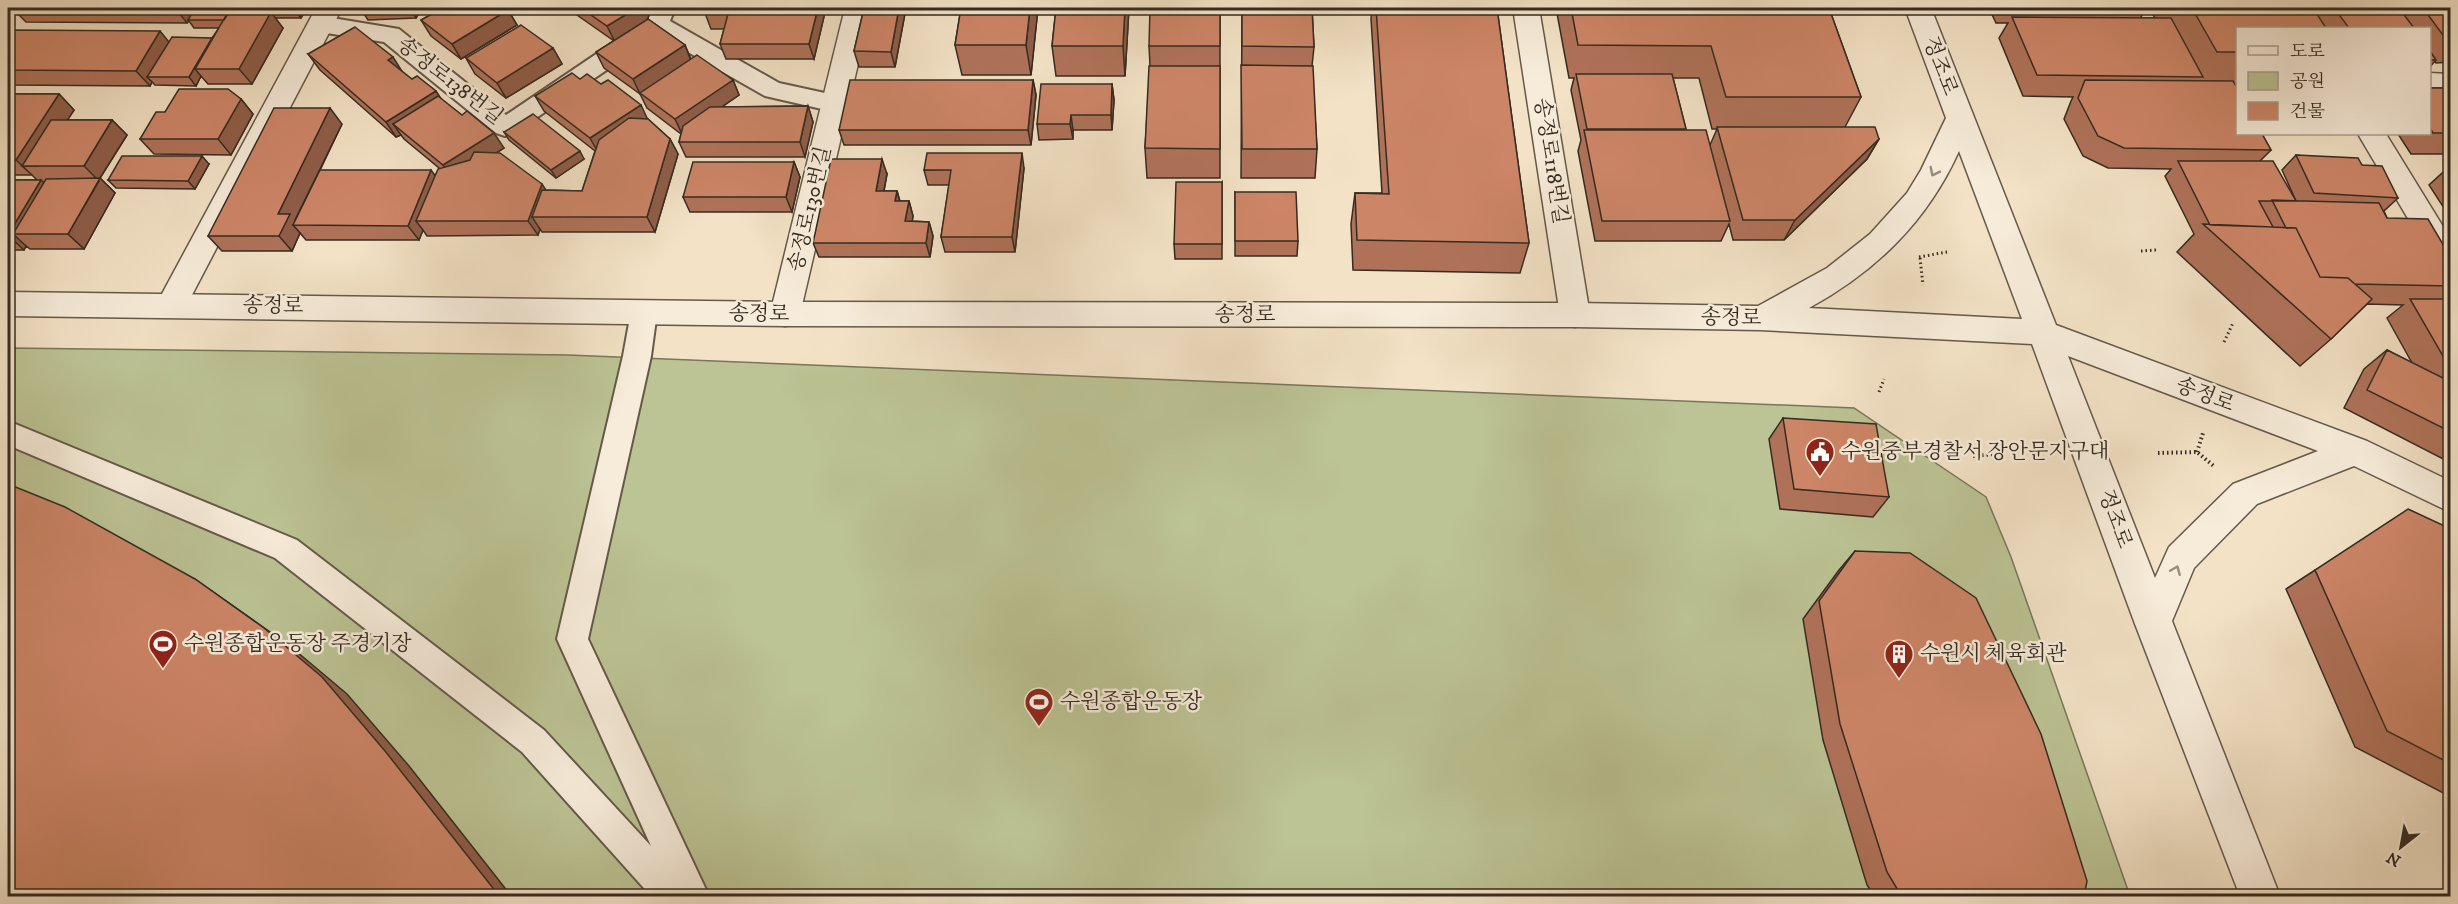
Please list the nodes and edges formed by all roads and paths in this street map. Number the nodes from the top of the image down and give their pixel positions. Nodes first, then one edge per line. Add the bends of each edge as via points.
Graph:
1 (858, 8) edge
2 (1526, 8) edge
3 (1918, 8) edge
4 (324, 16) edge
5 (661, 16) edge
6 (2431, 83) edge
7 (2451, 83) edge
8 (835, 103) junction
9 (1960, 119) junction
10 (2373, 135) edge
11 (2141, 250) dead end
12 (2156, 250) dead end
13 (1947, 252) dead end
14 (2451, 263) edge
15 (1923, 285) dead end
16 (8, 304) edge
17 (171, 304) junction
18 (644, 312) junction
19 (785, 314) junction
20 (1575, 315) junction
21 (1761, 318) junction
22 (2233, 323) dead end
23 (2040, 332) junction
24 (2224, 342) dead end
25 (1884, 379) dead end
26 (1879, 392) dead end
27 (8, 433) edge
28 (2355, 451) junction
29 (2197, 452) dead end
30 (2158, 453) dead end
31 (1994, 454) dead end
32 (1973, 456) dead end
33 (2451, 497) edge
34 (2152, 624) junction
35 (674, 897) edge
36 (692, 897) edge
37 (2260, 897) edge

1 - 8 street, 송정로130번길
2 - 20 street, 송정로118번길
3 - 9 street, 정조로
4 - 5 lane, 송정로138번길 via 391,35 505,127
4 - 17 street, 송정로138번길
5 - 8 lane via 773,90
6 - 7 street
8 - 19 street, 송정로130번길
9 -> 21 street via 1931,179 1899,225 1858,263 1809,296
9 - 23 street, 정조로
10 - 14 street
11 - 12 path
13 - 15 path via 1920,258
16 - 17 street, 송정로
17 - 18 street, 송정로
18 - 19 street, 송정로
18 - 36 lane via 572,639
19 - 20 street, 송정로
20 - 21 street, 송정로
21 - 23 street, 송정로
22 - 24 path
23 - 28 street, 송정로
23 - 34 street, 정조로 via 2091,453
25 - 26 path
27 - 35 lane via 286,549 533,741
28 - 33 street, 송정로
34 -> 28 street via 2181,558 2245,494
29 - 30 path
31 - 32 path
34 - 37 street, 정조로

